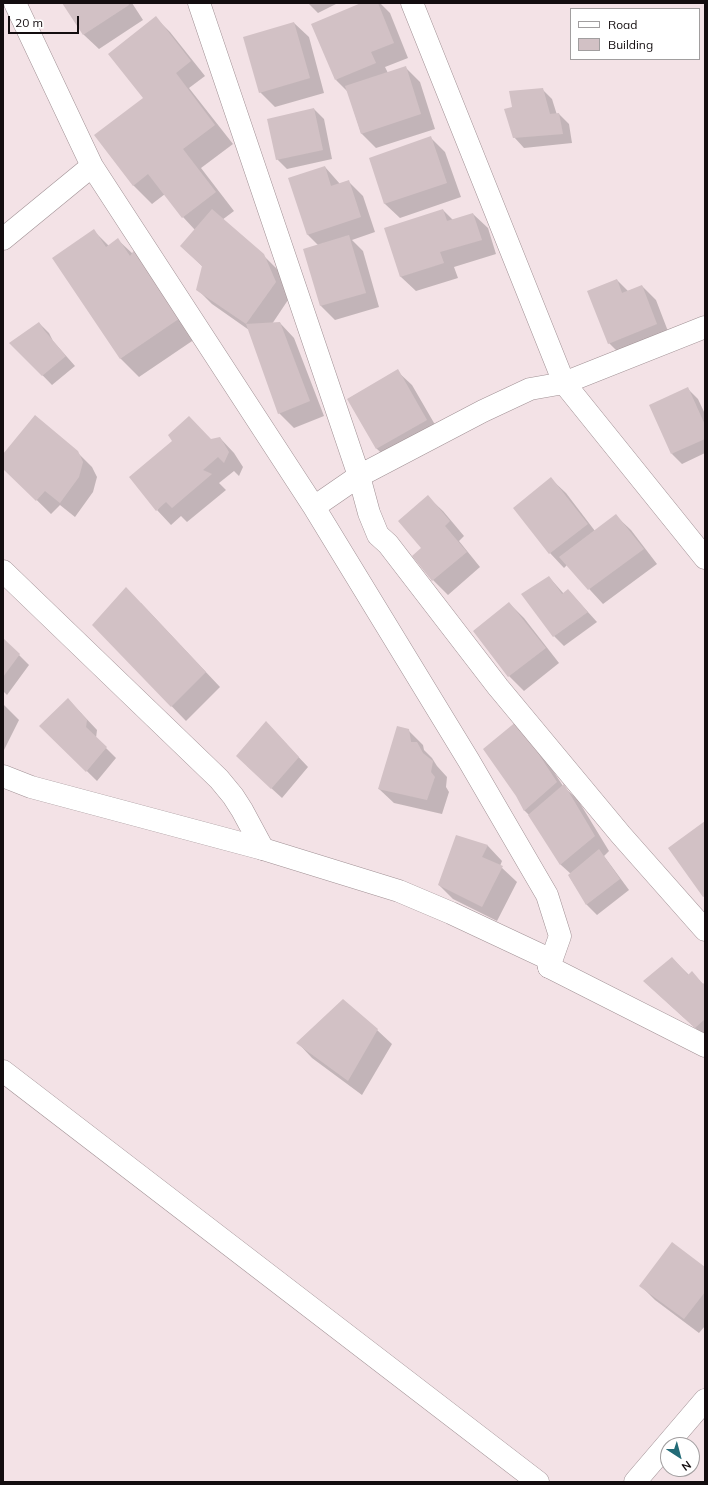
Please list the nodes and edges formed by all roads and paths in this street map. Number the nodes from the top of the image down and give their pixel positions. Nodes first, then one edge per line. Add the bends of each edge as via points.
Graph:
1 (16, 3) edge
2 (199, 3) edge
3 (412, 3) edge
4 (92, 166) junction
5 (3, 239) edge
6 (705, 326) edge
7 (564, 384) junction
8 (359, 476) junction
9 (314, 508) junction
10 (705, 558) edge
11 (3, 571) edge
12 (3, 776) edge
13 (263, 848) junction
14 (705, 930) edge
15 (549, 968) junction
16 (705, 1046) edge
17 (3, 1071) edge
18 (705, 1400) edge
19 (538, 1482) edge
20 (635, 1482) edge

1 - 4 street
2 - 8 street
3 - 7 street
4 - 5 street
4 - 9 street
6 - 7 street
7 - 8 street via 530,389
7 - 10 street
8 - 9 street
8 - 14 street via 369,513 378,534 498,687 621,835
9 - 15 street via 548,895 560,936
11 - 13 street via 219,780 233,796
12 - 13 street via 31,786
13 - 15 street via 399,891 547,958
15 - 16 street
17 - 19 street
18 - 20 street

